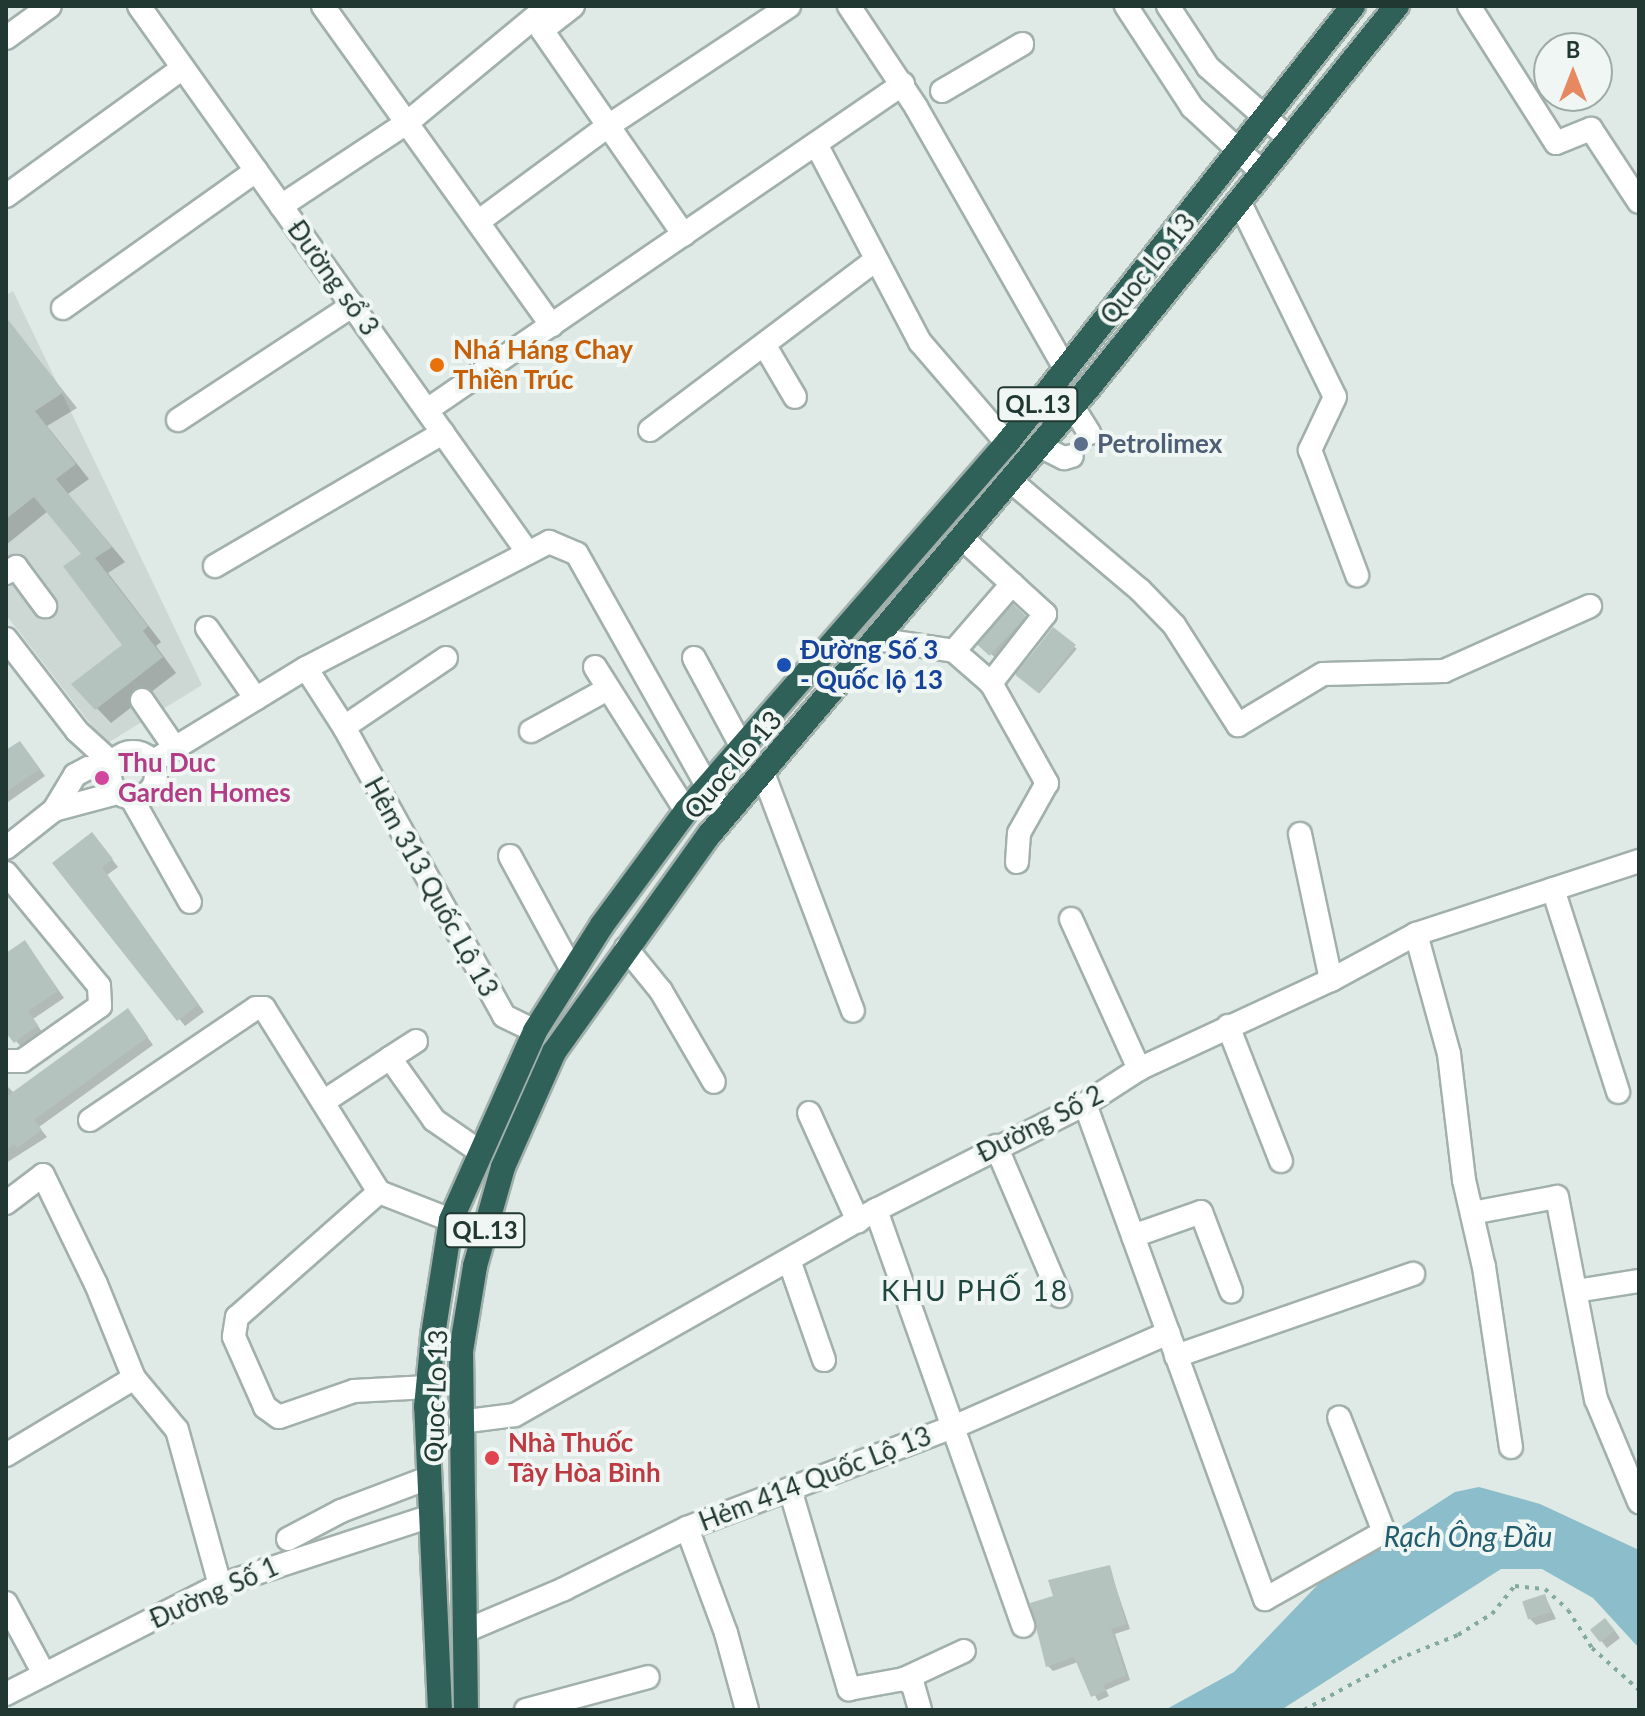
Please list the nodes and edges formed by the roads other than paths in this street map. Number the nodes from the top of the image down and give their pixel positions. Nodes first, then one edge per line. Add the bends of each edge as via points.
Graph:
1 (50, 6) edge
2 (139, 6) edge
3 (323, 6) edge
4 (573, 6) edge
5 (789, 6) edge
6 (849, 6) edge
7 (1126, 6) edge
8 (1168, 6) edge
9 (1353, 6) edge
10 (1397, 6) edge
11 (1469, 6) edge
12 (537, 10) edge
13 (6, 38) edge
14 (1022, 44) dead end
15 (183, 68) junction
16 (903, 84) junction
17 (928, 100) junction
18 (1265, 118) junction
19 (408, 122) junction
20 (608, 126) junction
21 (1290, 139) junction
22 (816, 144) junction
23 (1239, 151) junction
24 (256, 171) junction
25 (1262, 172) junction
26 (6, 196) edge
27 (1239, 201) junction
28 (1639, 202) edge
29 (281, 206) junction
30 (479, 221) junction
31 (684, 235) junction
32 (876, 260) junction
33 (353, 305) junction
34 (63, 308) dead end
35 (552, 326) junction
36 (765, 346) junction
37 (1066, 370) junction
38 (795, 397) dead end
39 (1073, 407) junction
40 (427, 410) junction
41 (178, 420) dead end
42 (650, 430) dead end
43 (443, 433) junction
44 (1089, 433) dead end
45 (1007, 443) junction
46 (1040, 446) junction
47 (1072, 456) dead end
48 (1011, 481) junction
49 (961, 537) junction
50 (526, 550) junction
51 (215, 566) dead end
52 (6, 573) edge
53 (1357, 575) dead end
54 (1012, 584) junction
55 (45, 606) dead end
56 (1590, 606) dead end
57 (207, 628) dead end
58 (6, 639) edge
59 (876, 639) junction
60 (954, 651) junction
61 (446, 658) dead end
62 (694, 658) dead end
63 (595, 667) dead end
64 (306, 668) junction
65 (991, 683) junction
66 (606, 690) junction
67 (256, 699) junction
68 (142, 700) dead end
69 (344, 727) junction
70 (531, 731) dead end
71 (742, 747) junction
72 (175, 748) junction
73 (152, 762) junction
74 (111, 766) junction
75 (763, 773) junction
76 (705, 787) junction
77 (125, 796) junction
78 (54, 810) junction
79 (686, 811) junction
80 (724, 816) junction
81 (1300, 834) dead end
82 (6, 848) edge
83 (510, 856) dead end
84 (1639, 861) edge
85 (1017, 862) dead end
86 (6, 873) edge
87 (1553, 889) junction
88 (190, 902) dead end
89 (1071, 919) dead end
90 (1416, 934) junction
91 (626, 948) junction
92 (572, 970) junction
93 (1331, 980) junction
94 (853, 1011) dead end
95 (1228, 1026) junction
96 (535, 1031) junction
97 (416, 1041) dead end
98 (390, 1058) junction
99 (6, 1061) edge
100 (1139, 1069) junction
101 (714, 1082) dead end
102 (1618, 1092) dead end
103 (323, 1102) junction
104 (1085, 1104) junction
105 (809, 1113) dead end
106 (90, 1120) dead end
107 (996, 1146) junction
108 (479, 1151) junction
109 (1281, 1161) dead end
110 (379, 1192) junction
111 (6, 1203) edge
112 (1472, 1213) junction
113 (867, 1216) junction
114 (451, 1220) junction
115 (1133, 1236) junction
116 (789, 1260) junction
117 (1413, 1274) dead end
118 (1639, 1281) edge
119 (1231, 1291) dead end
120 (1576, 1291) junction
121 (1060, 1296) dead end
122 (1168, 1333) junction
123 (1176, 1356) junction
124 (824, 1360) dead end
125 (134, 1378) junction
126 (428, 1387) junction
127 (1339, 1417) dead end
128 (460, 1422) junction
129 (956, 1426) junction
130 (1511, 1447) dead end
131 (6, 1455) edge
132 (428, 1478) junction
133 (790, 1489) junction
134 (1638, 1497) edge
135 (431, 1516) junction
136 (687, 1528) junction
137 (288, 1539) dead end
138 (220, 1585) junction
139 (6, 1603) edge
140 (1023, 1626) dead end
141 (465, 1631) junction
142 (964, 1651) dead end
143 (44, 1674) junction
144 (648, 1677) dead end
145 (904, 1679) junction
146 (6, 1694) edge
147 (440, 1710) edge
148 (466, 1710) edge
149 (526, 1710) edge
150 (747, 1710) edge
151 (920, 1710) edge

1 - 13 street
2 - 15 street, Đường sổ 3
3 - 19 street
4 - 20 street via 542,30
5 - 20 street
6 - 16 street
7 - 23 street via 1192,107
8 - 18 street via 1193,49
9 - 18 highway, Quoc Lo 13 / QL.13
10 - 21 highway, Quoc Lo 13 / QL.13
11 - 28 street via 1556,143 1591,129
12 - 19 street
14 - 17 street
15 - 24 street, Đường sổ 3
15 - 26 street
16 - 17 street
16 - 22 street
17 - 37 street
18 - 21 street
18 - 23 highway, Quoc Lo 13 / QL.13
19 - 29 street
19 - 30 street
20 - 30 street
20 - 31 street
21 - 25 highway, Quoc Lo 13 / QL.13
22 - 31 street
22 - 32 street
23 - 25 street
23 - 37 highway, Quoc Lo 13 / QL.13
24 - 29 street, Đường sổ 3
24 - 34 street
25 - 27 highway, Quoc Lo 13 / QL.13
27 - 39 highway, Quoc Lo 13 / QL.13
27 - 53 street via 1335,397 1310,450
29 - 33 street, Đường sổ 3
30 - 35 street
31 - 35 street
32 - 36 street
32 - 45 street via 920,342
33 - 40 street, Đường sổ 3
33 - 41 street
35 - 40 street
36 - 38 street
36 - 42 street
37 - 45 highway, Quoc Lo 13 / QL.13
39 - 44 street
39 - 46 highway, Quoc Lo 13 / QL.13
40 - 43 street, Đường sổ 3
43 - 50 street, Đường sổ 3
43 - 51 street
45 - 71 highway, Quoc Lo 13 / QL.13
46 - 47 street via 1064,458
46 - 48 highway, Quoc Lo 13 / QL.13
48 - 49 highway, Quoc Lo 13 / QL.13
48 - 56 street via 1174,625 1238,725 1323,674 1444,671
49 - 54 street
49 - 59 highway, Quoc Lo 13 / QL.13
50 - 64 street
50 - 76 street via 549,542 577,554
52 - 55 street via 16,567
54 - 60 street
54 - 65 street via 1045,614
57 - 67 street
58 - 74 street
59 - 60 street
59 - 75 highway, Quoc Lo 13 / QL.13
60 - 65 street
61 - 69 street
62 - 71 street
63 - 66 street
64 - 67 street
64 - 69 street, Hẻm 313 Quốc Lộ 13
65 - 85 street via 1047,783 1019,833
66 - 70 street
66 - 79 street
67 - 72 street
68 - 72 street
69 - 96 street, Hẻm 313 Quốc Lộ 13 via 504,1016
71 - 76 highway, Quoc Lo 13 / QL.13
72 - 73 street
73 - 74 street via 132,751
73 - 77 street via 155,781 150,790
74 - 77 street
74 - 78 street via 75,775
75 - 80 highway, Quoc Lo 13 / QL.13
75 - 94 street
76 - 79 highway, Quoc Lo 13 / QL.13
76 - 80 street
77 - 78 street
77 - 88 street
78 - 82 street
79 - 92 highway, Quoc Lo 13 / QL.13
80 - 91 highway, Quoc Lo 13 / QL.13
81 - 93 street
83 - 92 street
84 - 87 street, Đường Số 2
86 - 99 street via 99,986 100,1006 22,1061
87 - 90 street, Đường Số 2
87 - 102 street
89 - 100 street
90 - 93 street, Đường Số 2
90 - 112 street via 1449,1054
91 - 101 street via 661,991
91 - 128 highway, Quoc Lo 13 / QL.13 via 554,1052 503,1167 475,1266 461,1351
92 - 96 highway, Quoc Lo 13 / QL.13
93 - 95 street, Đường Số 2
95 - 100 street, Đường Số 2
95 - 109 street
96 - 108 highway, Quoc Lo 13 / QL.13
97 - 98 street
98 - 103 street
98 - 108 street via 434,1120
100 - 104 street, Đường Số 2
103 - 106 street via 264,1008 256,1008
103 - 110 street
104 - 107 street, Đường Số 2
104 - 115 street
105 - 113 street
107 - 113 street, Đường Số 2
107 - 121 street
108 - 114 highway, Quoc Lo 13 / QL.13
110 - 114 street
110 - 126 street via 232,1326 265,1407 279,1417 354,1391
111 - 125 street via 43,1175
112 - 120 street via 1557,1197
112 - 130 street
113 - 116 street, Đường Số 2
113 - 129 street
114 - 126 highway, Quoc Lo 13 / QL.13
115 - 119 street via 1201,1212
115 - 122 street
116 - 124 street
116 - 128 street, Đường Số 2 via 515,1415
117 - 123 street
118 - 120 street
120 - 134 street via 1596,1399
122 - 123 street
122 - 129 street, Hẻm 414 Quốc Lộ 13
123 - 127 street via 1265,1599 1384,1532
125 - 131 street
125 - 138 street via 177,1430
126 - 132 highway, Quoc Lo 13 / QL.13
128 - 141 highway, Quoc Lo 13 / QL.13
129 - 133 street, Hẻm 414 Quốc Lộ 13
129 - 140 street
132 - 135 highway, Quoc Lo 13 / QL.13
132 - 137 street via 341,1511
133 - 136 street, Hẻm 414 Quốc Lộ 13
133 - 145 street via 849,1689
135 - 138 street, Đường Số 1
135 - 147 highway, Quoc Lo 13 / QL.13
136 - 141 street, Hẻm 414 Quốc Lộ 13
136 - 150 street via 726,1633
138 - 143 street, Đường Số 1
139 - 143 street
141 - 148 highway, Quoc Lo 13 / QL.13
142 - 145 street
143 - 146 street, Đường Số 1
144 - 149 street
145 - 151 street via 913,1685

